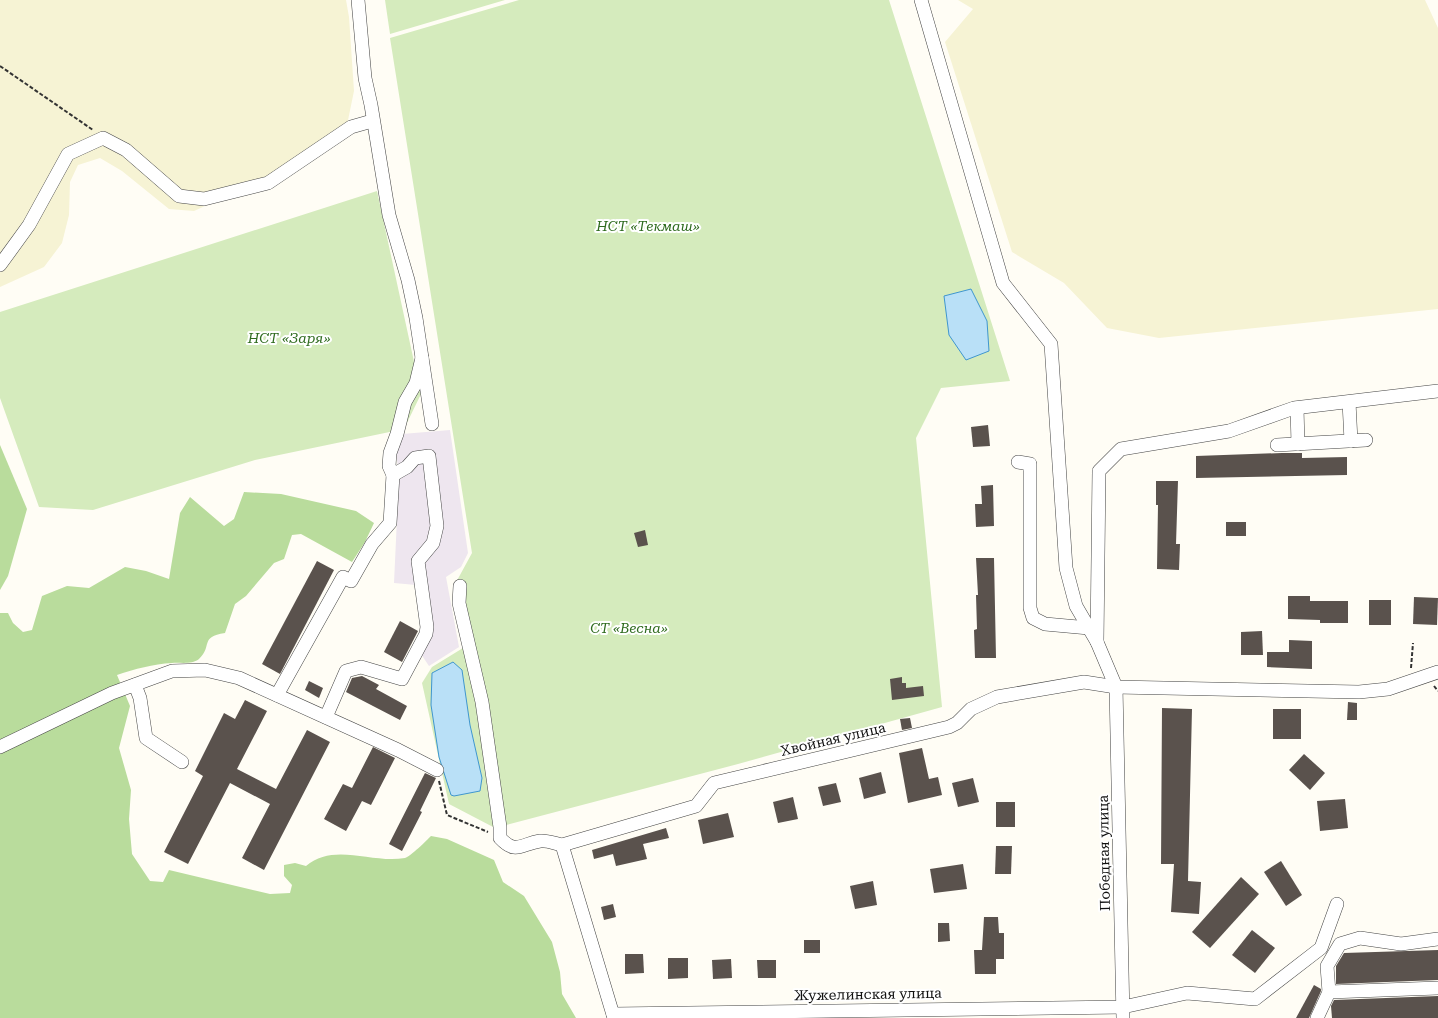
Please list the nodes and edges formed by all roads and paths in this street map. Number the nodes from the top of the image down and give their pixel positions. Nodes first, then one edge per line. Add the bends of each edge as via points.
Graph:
1 (358, 0) edge
2 (921, 0) edge
3 (0, 66) edge
4 (372, 121) junction
5 (103, 138) junction
6 (0, 265) edge
7 (422, 358) junction
8 (1438, 391) edge
9 (1348, 402) junction
10 (1297, 408) junction
11 (432, 424) dead end
12 (1366, 440) dead end
13 (1351, 441) junction
14 (1298, 444) junction
15 (1277, 445) dead end
16 (1018, 462) dead end
17 (392, 476) junction
18 (460, 586) dead end
19 (1089, 628) junction
20 (1097, 642) junction
21 (1413, 643) dead end
22 (1438, 672) edge
23 (1410, 683) junction
24 (135, 685) junction
25 (1116, 687) junction
26 (277, 695) junction
27 (326, 717) junction
28 (0, 747) edge
29 (182, 762) dead end
30 (436, 770) joint
31 (500, 838) junction
32 (562, 845) junction
33 (1337, 904) dead end
34 (1438, 939) edge
35 (1438, 988) edge
36 (1329, 992) junction
37 (1123, 1013) edge
38 (613, 1016) edge
39 (1317, 1018) edge

1 - 4 street via 365,78
2 - 19 street via 1003,283 1051,344 1066,568 1076,606
3 - 5 path via 85,122
4 - 5 street via 351,127 268,183 204,199 179,196 126,150
4 - 7 street via 389,215 408,280
5 - 6 street via 68,154 29,226
7 - 11 street
7 - 17 street via 416,383 405,402 390,453 389,466
8 - 9 street
9 - 10 street
9 - 13 street
10 - 14 street
10 - 20 street via 1229,431 1121,449 1099,471
12 - 13 street
13 - 14 street
14 - 15 street
16 - 19 street via 1030,464 1030,608 1033,618 1045,624
17 - 26 street via 390,523 372,544 351,581 343,577
17 - 27 street via 407,467 414,458 429,456 437,526 433,543 418,561 426,634 402,679 361,667 346,671
18 - 31 street via 459,603 482,702
19 - 20 street
20 - 25 street
21 - 23 path
22 - 23 street, Хвойная улица
23 - 25 street, Хвойная улица via 1388,689 1359,692
24 - 26 street via 172,671 205,670 239,678
24 - 28 street
24 - 29 street via 140,698 146,738
25 - 32 street, Хвойная улица via 1084,682 997,697 971,709 949,727 714,783 696,806
25 - 37 street, Победная улица
26 - 27 street
27 - 30 street
30 - 31 path via 447,815
31 - 32 street via 516,849 542,841
32 - 38 street
33 - 37 street, Жужелинская улица via 1321,948 1255,999 1187,993
34 - 36 street via 1401,944 1360,938 1340,944 1327,966
35 - 36 street
36 - 39 street
37 - 38 street, Жужелинская улица

